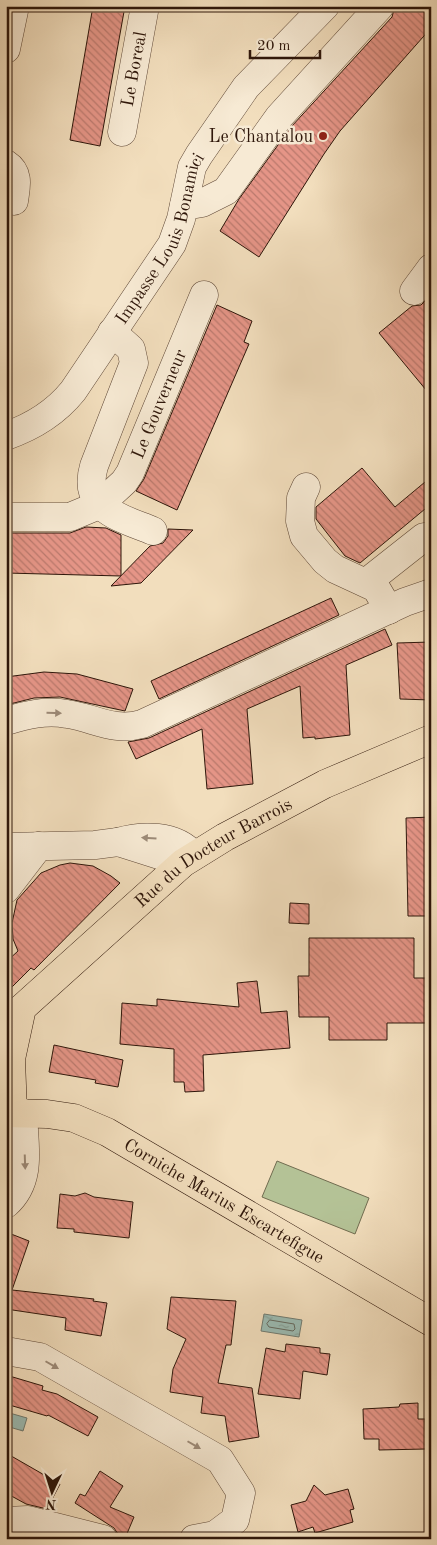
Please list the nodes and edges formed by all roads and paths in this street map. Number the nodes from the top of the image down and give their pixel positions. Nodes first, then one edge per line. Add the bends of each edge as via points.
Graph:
1 (15, 6) edge
2 (145, 6) edge
3 (325, 6) edge
4 (380, 6) edge
5 (6, 49) edge
6 (122, 132) dead end
7 (6, 164) edge
8 (14, 201) dead end
9 (184, 206) junction
10 (431, 268) edge
11 (414, 291) dead end
12 (204, 295) dead end
13 (112, 332) junction
14 (6, 436) edge
15 (306, 487) dead end
16 (99, 504) junction
17 (6, 517) edge
18 (153, 531) dead end
19 (424, 537) dead end
20 (367, 582) junction
21 (431, 594) edge
22 (389, 610) junction
23 (6, 721) edge
24 (431, 740) edge
25 (39, 846) junction
26 (6, 847) edge
27 (186, 861) junction
28 (6, 888) edge
29 (14, 1015) edge
30 (14, 1113) edge
31 (6, 1204) edge
32 (431, 1322) edge
33 (6, 1351) edge
34 (6, 1521) edge
35 (103, 1539) edge
36 (194, 1539) edge

1 - 5 street
2 - 6 street, Le Boreal
3 - 9 street, Impasse Louis Bonamici via 246,87 214,131 192,168
4 - 9 street via 278,117 226,191 202,204
7 - 8 street via 17,180
9 - 13 street, Impasse Louis Bonamici via 172,244
10 - 11 street
12 - 16 street, Le Gouverneur via 130,473
13 - 14 street, Impasse Louis Bonamici via 65,401 40,420
13 - 16 street, Le Gouverneur via 131,349 135,358 91,476 92,491
15 - 20 street via 301,498 300,520 304,536 324,561
16 - 17 street, Le Gouverneur via 70,517
16 - 18 street via 107,511
19 - 20 street
20 - 22 street via 376,588
21 - 22 street
23 -> 22 street via 38,713 65,713 108,726 142,724
24 - 27 main road, Rue du Docteur Barrois via 325,784
25 - 26 street
25 - 27 street via 95,845 154,837 178,844
25 - 28 street
27 - 29 main road, Rue du Docteur Barrois
29 - 30 main road, Rue du Docteur Barrois via 11,1059
30 -> 31 street via 25,1172 17,1194
30 - 32 main road, Corniche Marius Escartefigue via 74,1118 107,1132
33 -> 36 street via 40,1357 220,1460 241,1493 235,1520 215,1536
34 - 35 street via 28,1520

